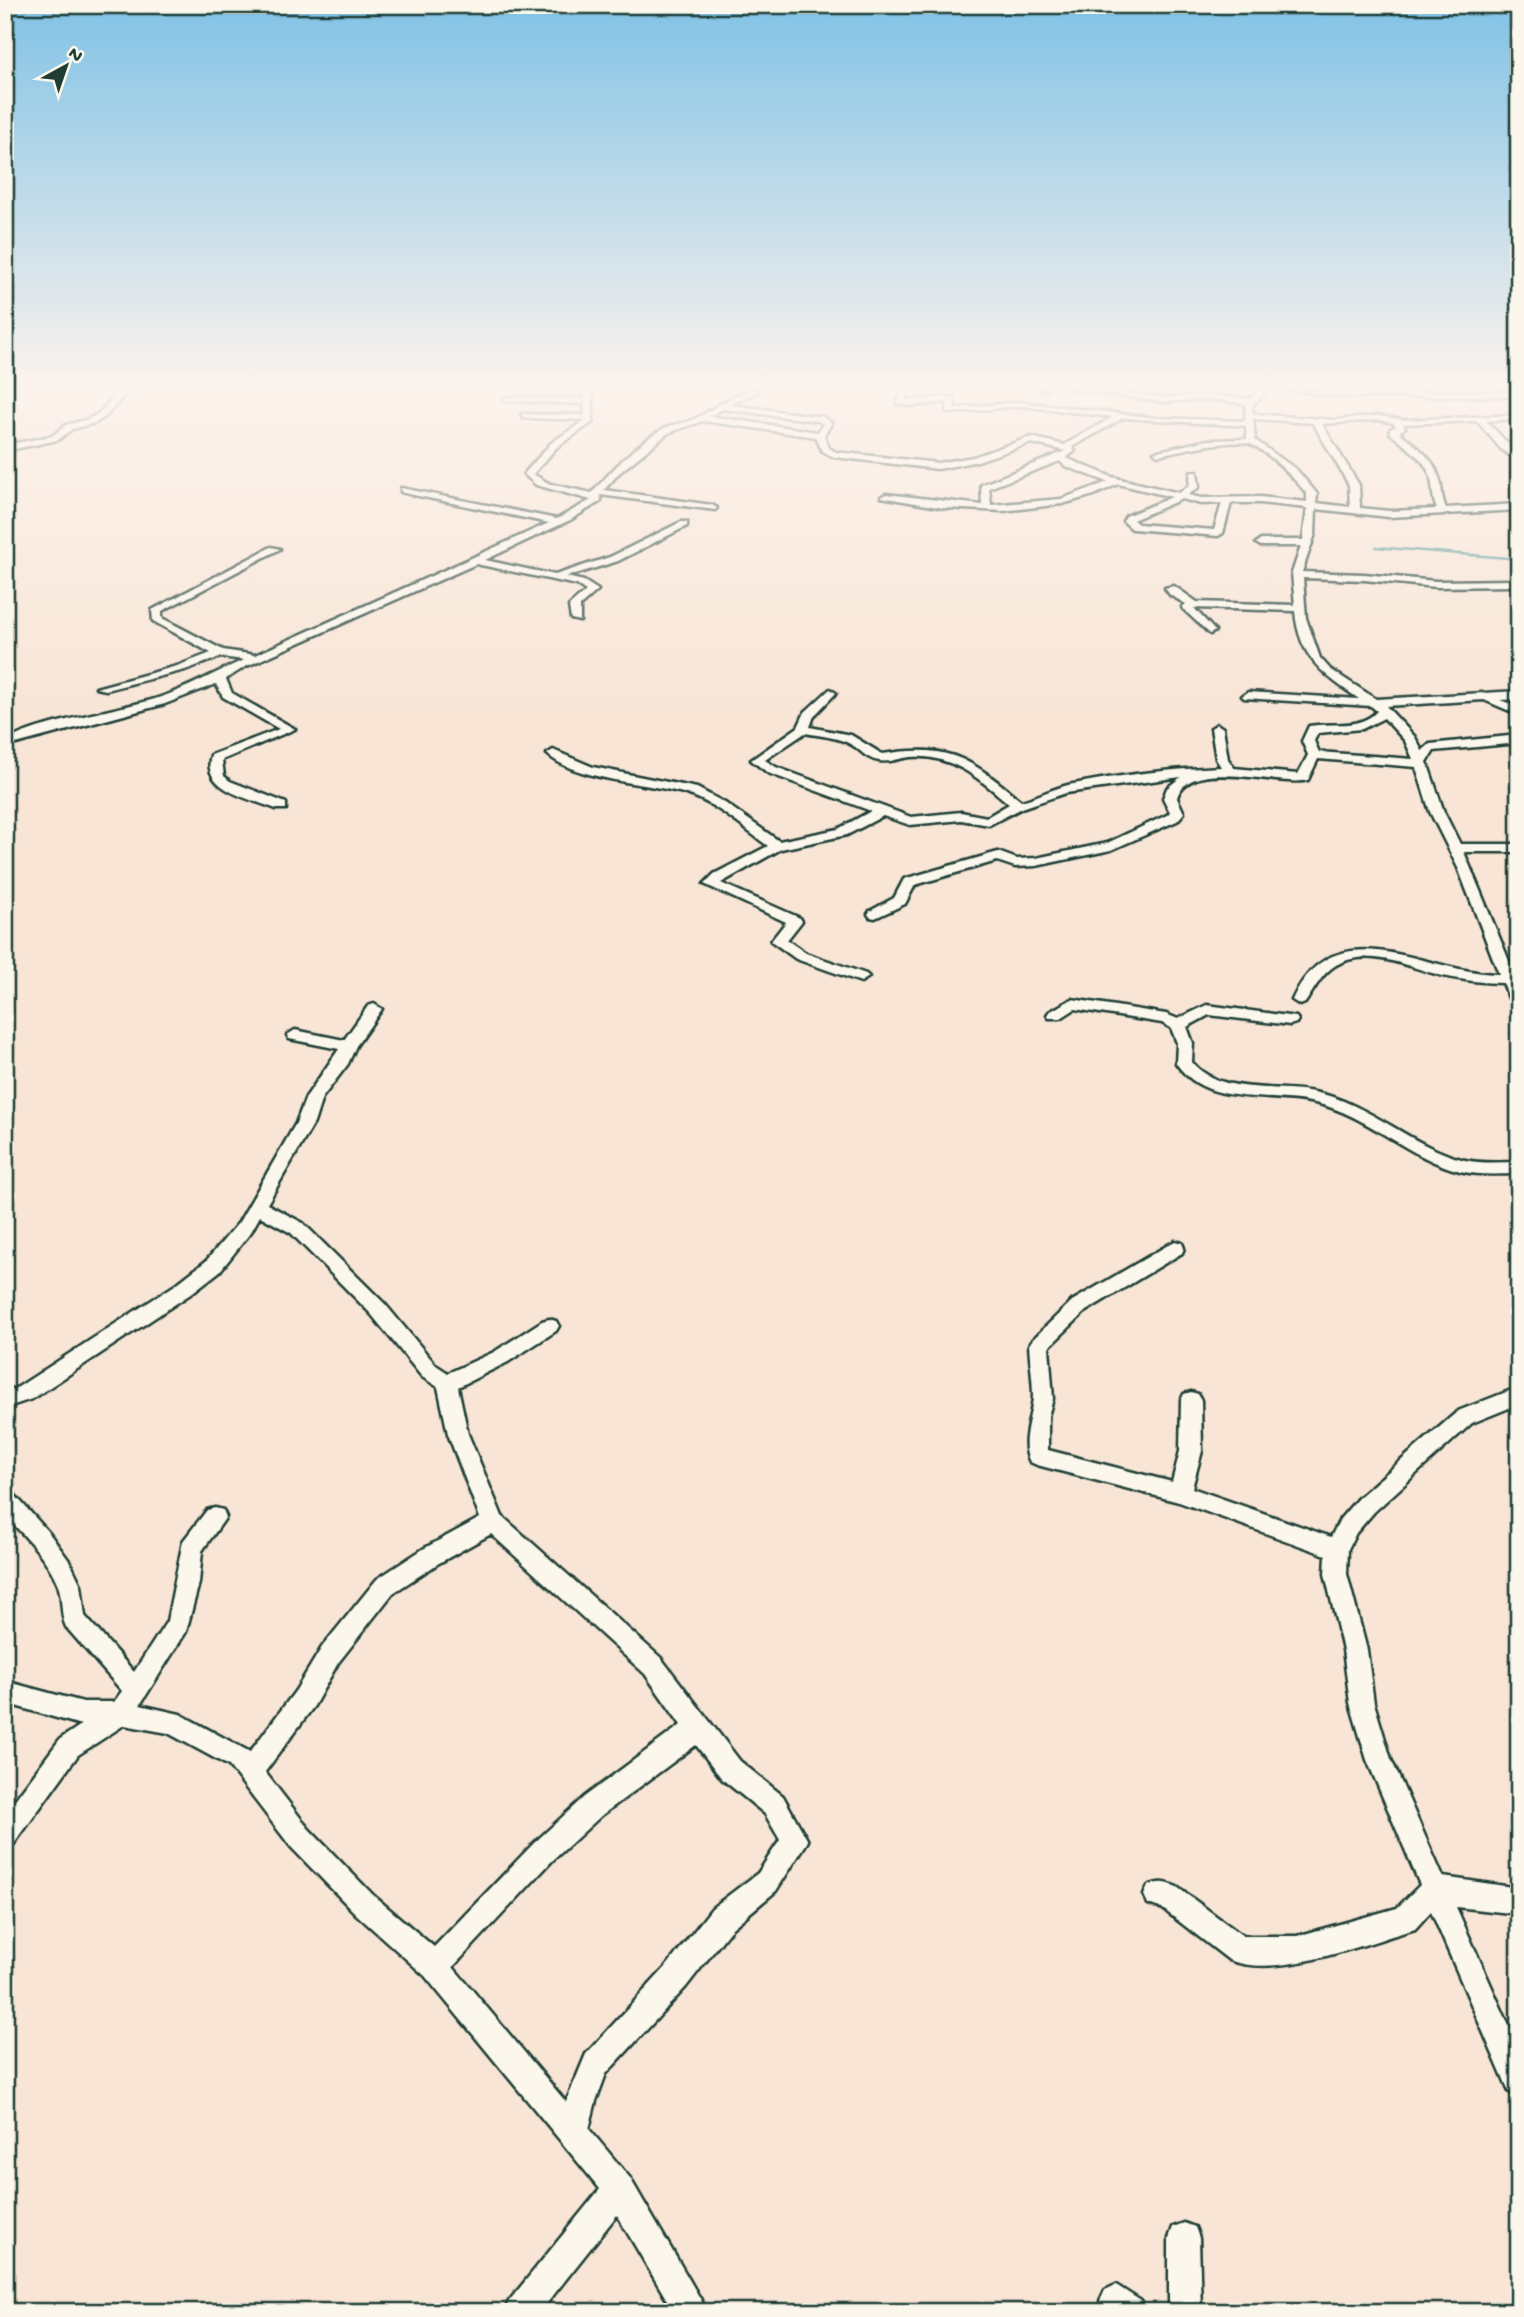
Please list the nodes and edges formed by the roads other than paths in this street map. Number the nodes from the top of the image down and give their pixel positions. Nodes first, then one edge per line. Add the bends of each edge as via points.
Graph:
1 (434, 497) edge
2 (597, 497) edge
3 (622, 497) edge
4 (886, 497) dead end
5 (986, 497) edge
6 (1068, 497) edge
7 (1177, 497) edge
8 (1311, 497) edge
9 (1354, 497) edge
10 (1436, 497) edge
11 (1180, 498) junction
12 (1227, 501) junction
13 (987, 506) junction
14 (1311, 507) junction
15 (712, 508) dead end
16 (1516, 509) edge
17 (1355, 512) junction
18 (1443, 512) junction
19 (558, 522) junction
20 (684, 524) dead end
21 (1261, 542) dead end
22 (1306, 543) junction
23 (275, 549) dead end
24 (474, 561) junction
25 (1297, 575) junction
26 (555, 579) junction
27 (1513, 583) dead end
28 (1170, 588) dead end
29 (1195, 605) junction
30 (1300, 608) junction
31 (576, 620) dead end
32 (1210, 631) dead end
33 (220, 653) junction
34 (256, 658) junction
35 (220, 679) junction
36 (102, 688) dead end
37 (830, 693) dead end
38 (1519, 695) edge
39 (1248, 696) dead end
40 (1469, 697) junction
41 (1380, 706) junction
42 (1519, 711) edge
43 (1217, 728) dead end
44 (803, 729) junction
45 (1519, 739) edge
46 (16, 740) dead end
47 (553, 754) dead end
48 (1314, 755) junction
49 (1421, 761) junction
50 (1198, 771) junction
51 (1230, 771) junction
52 (1018, 805) junction
53 (281, 806) dead end
54 (880, 812) junction
55 (777, 846) junction
56 (1453, 848) junction
57 (1519, 848) edge
58 (875, 914) dead end
59 (861, 977) dead end
60 (1508, 978) junction
61 (1300, 1000) dead end
62 (1519, 1003) edge
63 (374, 1009) dead end
64 (1055, 1015) dead end
65 (1290, 1020) dead end
66 (1178, 1025) junction
67 (295, 1035) dead end
68 (348, 1046) junction
69 (1519, 1168) edge
70 (257, 1206) junction
71 (1175, 1248) dead end
72 (550, 1326) dead end
73 (447, 1383) junction
74 (1519, 1395) edge
75 (5, 1400) edge
76 (1191, 1400) dead end
77 (1180, 1493) junction
78 (5, 1500) edge
79 (215, 1517) dead end
80 (494, 1522) junction
81 (1337, 1549) junction
82 (138, 1688) junction
83 (5, 1692) edge
84 (121, 1713) junction
85 (698, 1728) junction
86 (251, 1771) junction
87 (5, 1835) edge
88 (1435, 1888) junction
89 (1157, 1895) dead end
90 (1519, 1901) edge
91 (435, 1966) junction
92 (1519, 2082) edge
93 (573, 2134) junction
94 (619, 2189) junction
95 (1184, 2238) dead end
96 (520, 2312) edge
97 (692, 2312) edge
98 (1185, 2312) edge

1 - 19 street
2 - 19 street
3 - 15 street
4 - 13 street via 951,507
5 - 13 street
6 - 13 street
7 - 11 street
8 - 14 street
9 - 17 street
10 - 18 street
11 - 12 street
11 - 12 street via 1128,521 1135,527 1218,533
12 - 14 street
14 - 17 street
14 - 22 street
16 - 18 street
17 - 18 street
19 - 24 street
20 - 26 street via 614,559
21 - 22 street
22 - 25 street
23 - 33 street via 158,610 157,619
24 - 26 street
24 - 34 street
25 - 27 street via 1436,584
25 - 30 street
26 - 31 street via 593,590 578,601
28 - 29 street
29 - 30 street
29 - 32 street via 1187,607
30 - 41 street via 1315,659
33 - 34 street
33 - 36 street
34 - 35 street
35 - 46 street via 158,702
35 - 53 street via 227,695 289,729 215,758 218,777
37 - 44 street via 809,715
38 - 40 street
39 - 41 street
40 - 41 street
40 - 42 street
41 - 48 street via 1381,716 1368,723 1312,729 1308,741
41 - 49 street via 1411,740
43 - 51 street via 1222,759
44 - 52 street via 847,738 881,758 912,753 947,757 966,764
44 - 54 street via 757,760 772,771
45 - 49 street via 1430,748
47 - 55 street via 589,770 692,791
48 - 49 street
48 - 51 street via 1303,777
49 - 56 street
50 - 51 street
50 - 52 street via 1066,789
50 - 58 street via 1172,791 1170,798 1177,813 1172,818 1111,846 1036,862 1015,863 998,856 909,882 900,901
52 - 54 street via 989,821 961,816 910,821
54 - 55 street via 842,832
55 - 59 street via 711,884 795,921 778,941 789,948
56 - 57 street
56 - 60 street
60 - 61 street via 1459,975 1369,951 1335,958 1319,971
60 - 62 street
63 - 68 street
64 - 66 street via 1072,1004 1166,1019
65 - 66 street via 1207,1010
66 - 69 street via 1185,1043 1184,1063 1197,1078 1217,1087 1318,1098 1462,1166
67 - 68 street
68 - 70 street via 314,1097 305,1123
70 - 73 street via 297,1228 378,1309 429,1371
70 - 75 street via 203,1275 25,1393
71 - 77 street via 1079,1306 1039,1345 1043,1399 1037,1456
72 - 73 street
73 - 80 street via 458,1434
74 - 81 street via 1465,1417 1366,1505
76 - 77 street via 1191,1451
77 - 81 street
78 - 82 street via 55,1557 75,1601 74,1620
79 - 82 street via 191,1548 178,1625
80 - 85 street via 653,1666
80 - 86 street via 385,1586 330,1655 305,1698
81 - 88 street via 1336,1574 1355,1650 1362,1703 1379,1760
82 - 84 street
83 - 84 street via 83,1714
84 - 86 street via 171,1722 222,1746
84 - 87 street via 69,1747
85 - 91 street via 583,1814
85 - 93 street via 731,1770 774,1805 795,1842 767,1882 722,1918 676,1977 596,2064
86 - 91 street via 300,1838 365,1905
88 - 89 street via 1405,1919 1297,1950 1239,1950 1168,1896
88 - 90 street
88 - 92 street
91 - 93 street
93 - 94 street
94 - 96 street
94 - 97 street
95 - 98 street

